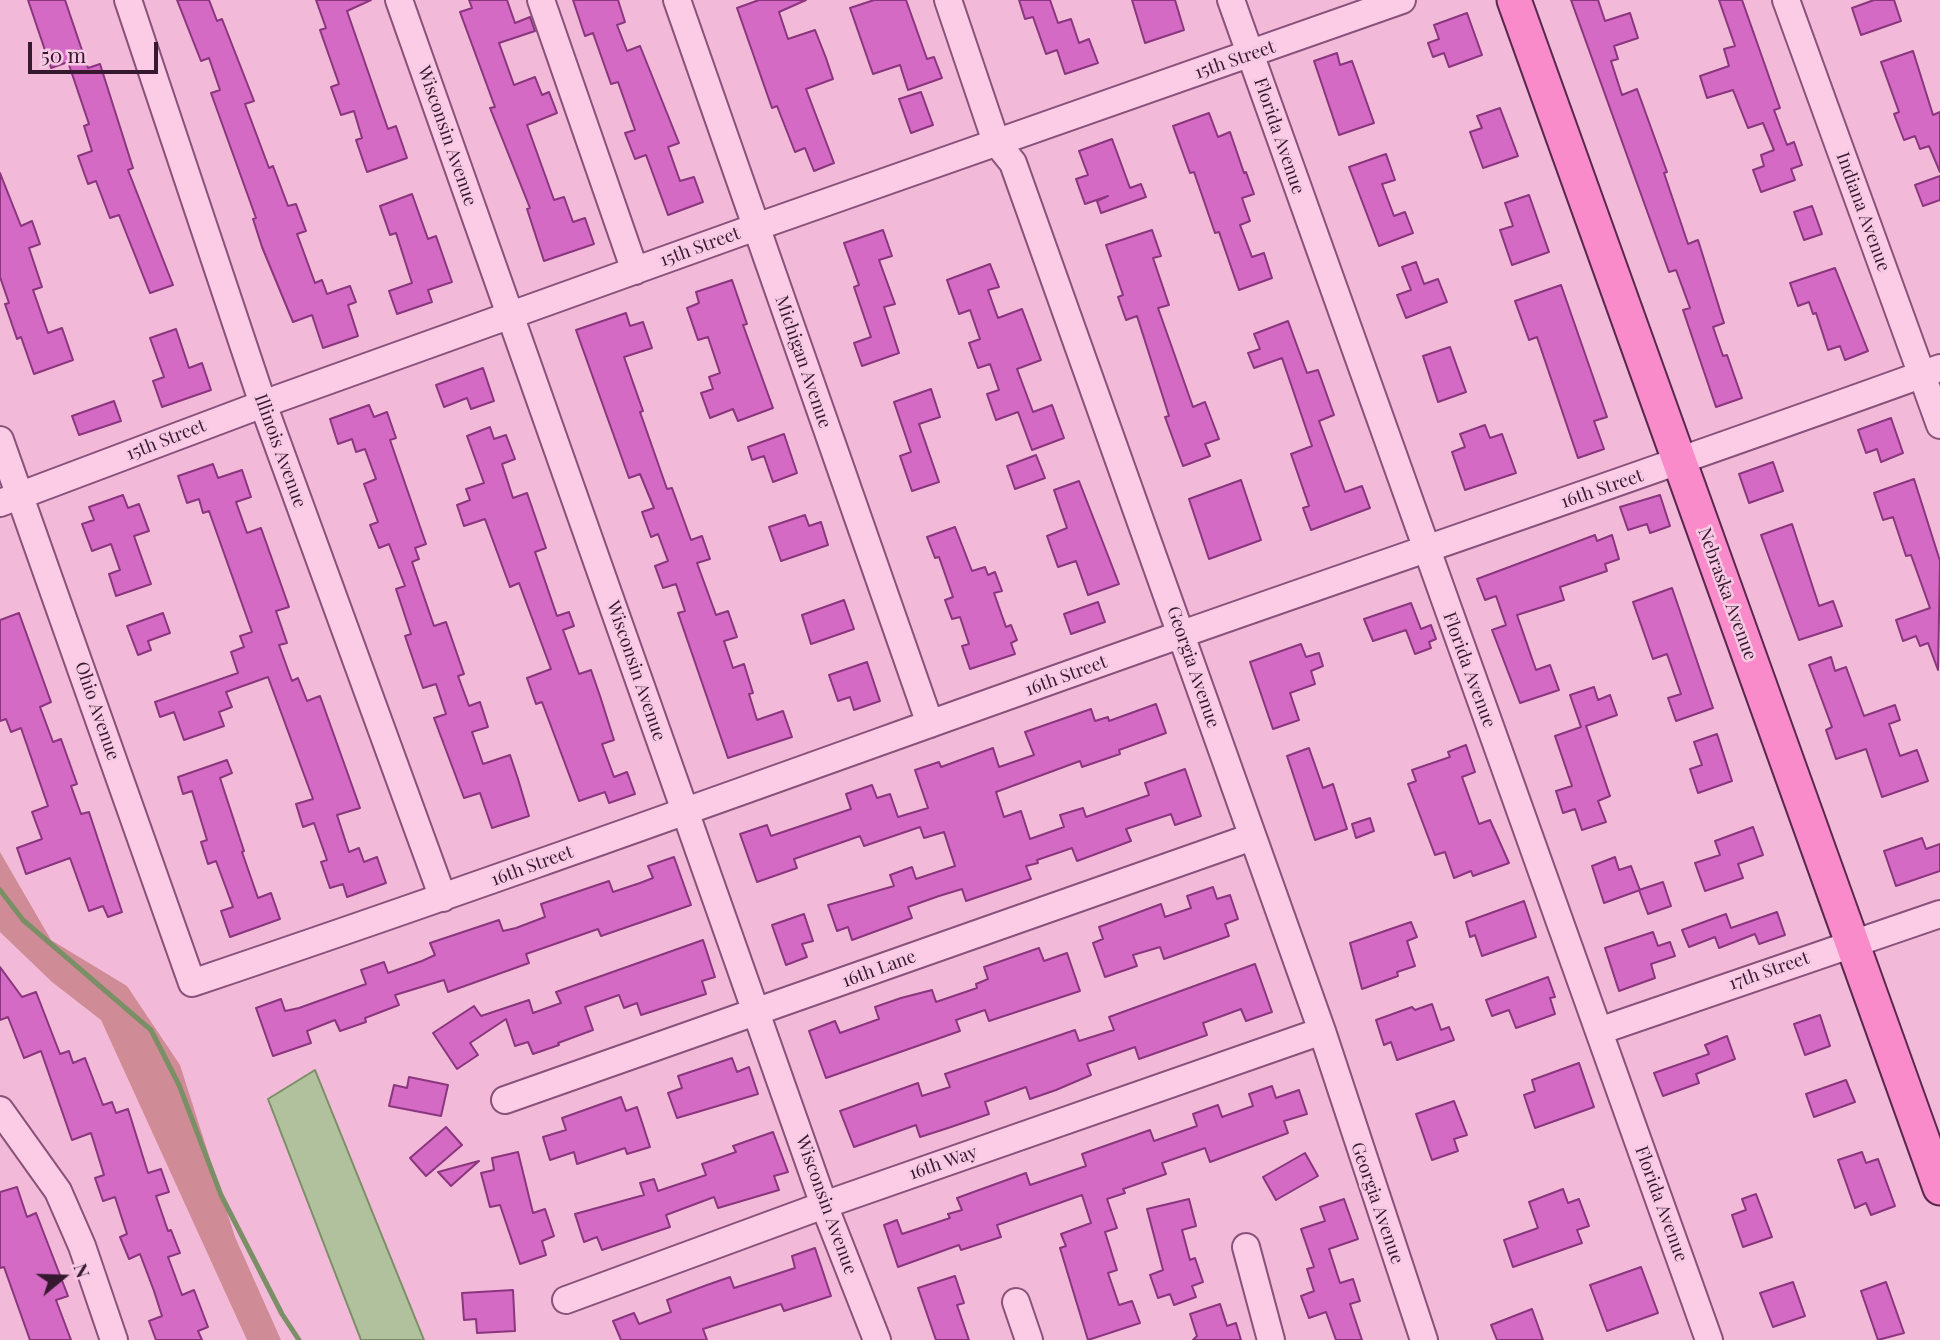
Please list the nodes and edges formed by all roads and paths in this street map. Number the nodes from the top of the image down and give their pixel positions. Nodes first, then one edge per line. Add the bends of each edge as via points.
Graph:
1 (128, 0) edge
2 (399, 0) edge
3 (541, 0) edge
4 (677, 0) edge
5 (948, 0) edge
6 (1231, 0) edge
7 (1402, 0) edge
8 (1514, 0) edge
9 (1786, 0) edge
10 (1251, 55) junction
11 (996, 142) junction
12 (756, 227) junction
13 (635, 271) junction
14 (511, 317) junction
15 (1931, 371) edge
16 (263, 404) junction
17 (1940, 425) edge
18 (0, 440) edge
19 (1680, 463) junction
20 (10, 499) edge
21 (1425, 549) junction
22 (1182, 635) junction
23 (930, 724) junction
24 (685, 809) junction
25 (1252, 837) junction
26 (443, 898) junction
27 (1940, 914) edge
28 (1852, 942) junction
29 (192, 983) joint
30 (757, 1013) junction
31 (1322, 1031) junction
32 (1600, 1031) junction
33 (505, 1100) dead end
34 (0, 1110) edge
35 (1940, 1188) edge
36 (824, 1205) junction
37 (1246, 1247) dead end
38 (566, 1300) dead end
39 (1016, 1302) dead end
40 (114, 1340) edge
41 (877, 1340) edge
42 (1028, 1340) edge
43 (1271, 1340) edge
44 (1423, 1340) edge
45 (1709, 1340) edge

1 - 16 street, Illinois Avenue
2 - 14 street, Wisconsin Avenue
3 - 13 street
4 - 12 street, Michigan Avenue
5 - 11 street, Georgia Avenue
6 - 10 street, Florida Avenue
7 - 10 street, 15th Street
8 - 19 main road, Nebraska Avenue
9 - 15 street, Indiana Avenue
10 - 11 street, 15th Street
10 - 21 street, Florida Avenue
11 - 12 street, 15th Street
11 - 22 street, Georgia Avenue via 1013,163
12 - 13 street, 15th Street
12 - 23 street, Michigan Avenue
13 - 14 street, 15th Street
14 - 16 street, 15th Street
14 - 24 street, Wisconsin Avenue
15 - 17 street, Indiana Avenue
15 - 19 street, 16th Street
16 - 20 street, 15th Street
16 - 26 street, Illinois Avenue
18 - 20 street, Ohio Avenue
19 - 21 street, 16th Street
19 - 28 main road, Nebraska Avenue
20 - 29 street, Ohio Avenue
21 - 22 street, 16th Street
21 - 32 street, Florida Avenue
22 - 23 street, 16th Street
22 - 25 street, Georgia Avenue
23 - 24 street, 16th Street
24 - 26 street, 16th Street
24 - 30 street, Wisconsin Avenue
25 - 30 street, 16th Lane
25 - 31 street, Georgia Avenue
26 - 29 street, 16th Street
27 - 28 street, 17th Street
28 - 32 street, 17th Street
28 - 35 main road, Nebraska Avenue
30 - 33 street, 16th Lane
30 - 36 street, Wisconsin Avenue
31 - 36 street, 16th Way
31 - 44 street, Georgia Avenue
32 - 45 street, Florida Avenue
34 - 40 street via 58,1191
36 - 38 street, 16th Way
36 - 41 street, Wisconsin Avenue
37 - 43 street
39 - 42 street

